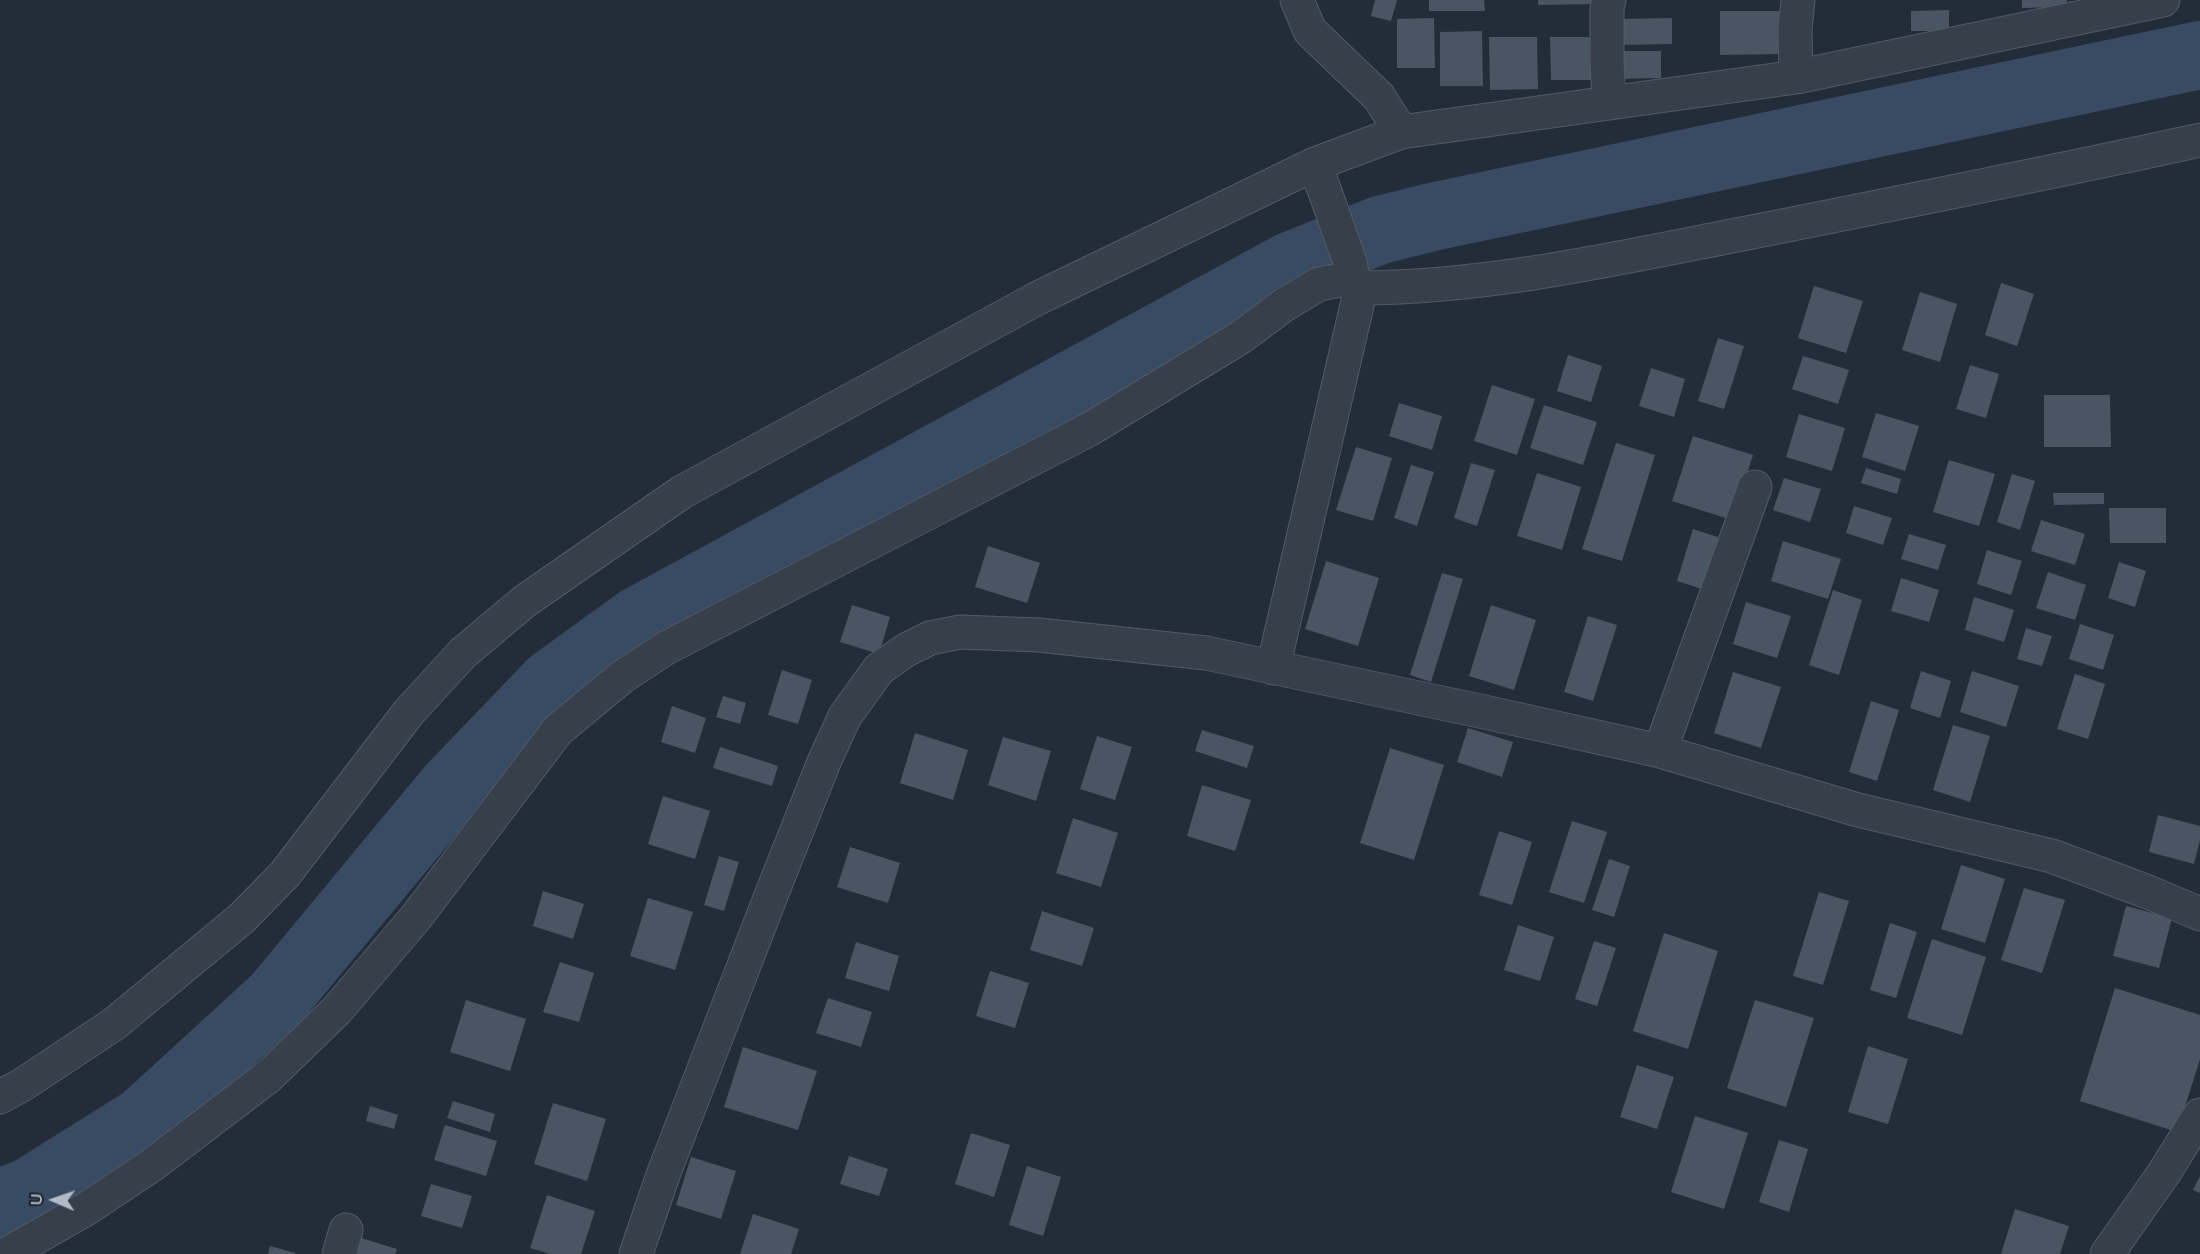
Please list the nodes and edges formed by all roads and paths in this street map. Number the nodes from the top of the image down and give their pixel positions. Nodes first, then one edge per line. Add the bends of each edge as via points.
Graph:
1 (1297, 0) edge
2 (1609, 0) edge
3 (1798, 0) edge
4 (2163, 0) edge
5 (1796, 76) junction
6 (1609, 103) junction
7 (1401, 132) junction
8 (2200, 140) edge
9 (1315, 164) junction
10 (1355, 276) junction
11 (1755, 487) dead end
12 (1273, 668) junction
13 (1660, 751) junction
14 (2200, 914) edge
15 (0, 1097) edge
16 (2200, 1115) edge
17 (7, 1254) edge
18 (636, 1254) edge
19 (2107, 1254) edge

1 - 7 street via 1310,31 1379,97
2 - 6 street
3 - 5 street
4 - 5 street
5 - 6 street
6 - 7 street
7 - 9 street
8 - 10 street via 1565,269 1390,288
9 - 10 street
9 - 15 street via 1038,298 682,492 525,602 463,653 417,704 285,874 242,918 114,1024
10 - 12 street
10 - 17 street via 1318,284 1241,337 1090,429 666,648 622,677 558,730 417,916 337,1010 269,1076 152,1165
11 - 13 street
12 - 13 street
12 - 18 street via 1206,653 1039,635 960,632 930,638 879,669 845,716 824,762
13 - 14 street via 1858,810 2052,856
16 - 19 street

